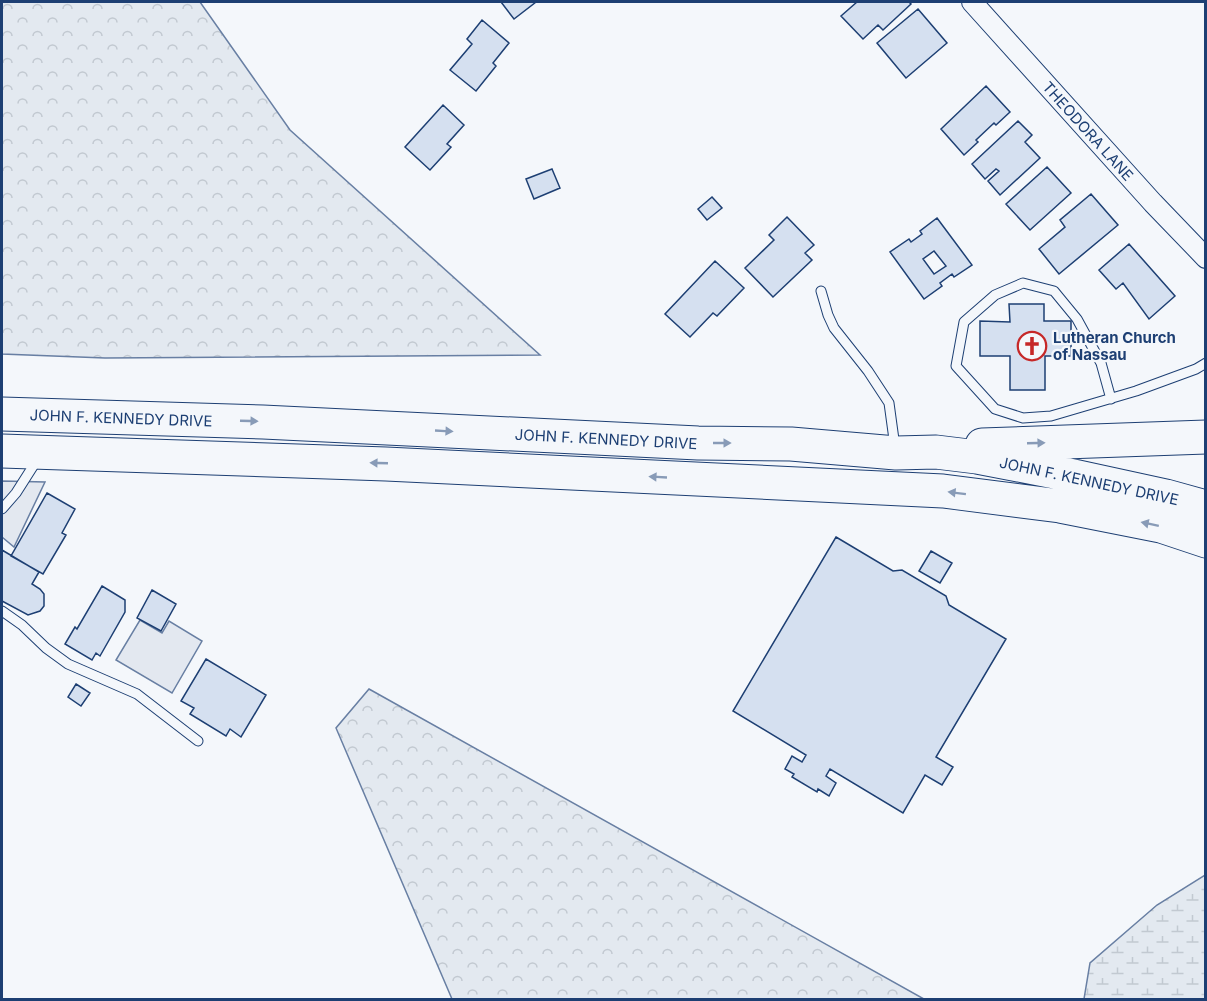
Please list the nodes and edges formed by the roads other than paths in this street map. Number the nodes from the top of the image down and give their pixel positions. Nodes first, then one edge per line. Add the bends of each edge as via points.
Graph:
1 (972, 2) edge
2 (1206, 258) edge
3 (821, 291) dead end
4 (1206, 363) edge
5 (1111, 399) junction
6 (2, 414) edge
7 (1206, 437) edge
8 (2, 452) edge
9 (936, 452) junction
10 (41, 453) junction
11 (896, 453) junction
12 (1206, 507) edge
13 (2, 509) edge
14 (1206, 542) edge
15 (2, 611) edge
16 (198, 741) dead end

1 - 2 street, THEODORA LANE
3 - 11 lane via 834,328 889,402
4 - 5 lane
5 - 5 lane via 1051,416 1023,418 995,409 956,366 964,322 995,295 1023,283 1054,291 1077,319 1101,363
6 -> 11 highway, JOHN F. KENNEDY DRIVE via 791,444
9 -> 7 highway via 979,445
8 - 10 highway, JOHN F. KENNEDY DRIVE
9 - 11 highway, JOHN F. KENNEDY DRIVE
9 - 12 highway, JOHN F. KENNEDY DRIVE via 1065,474
10 - 13 lane
14 -> 10 highway, JOHN F. KENNEDY DRIVE via 1161,526 1060,506 943,491 398,464
15 - 16 lane via 68,664 137,694

